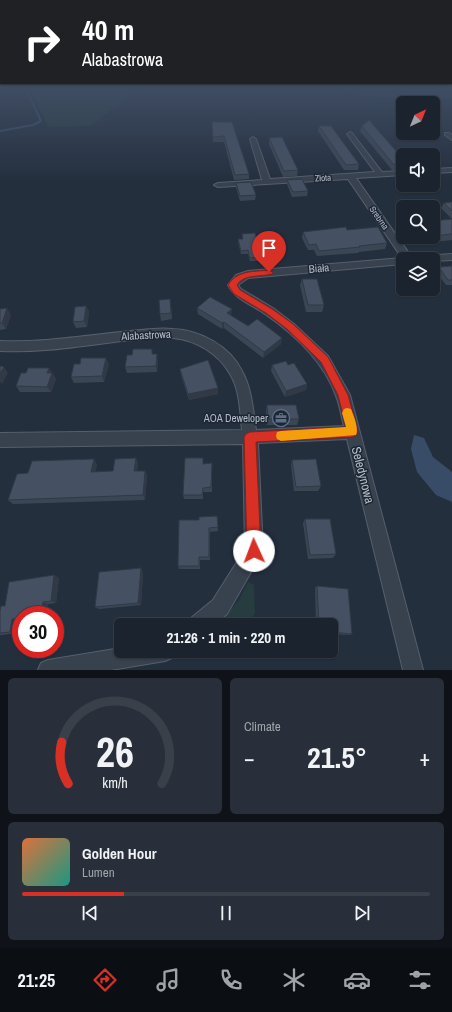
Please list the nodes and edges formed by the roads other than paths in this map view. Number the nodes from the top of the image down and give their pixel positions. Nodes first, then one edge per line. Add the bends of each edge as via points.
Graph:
1 (350, 134) dead end
2 (253, 139) dead end
3 (452, 170) edge
4 (440, 171) edge
5 (396, 173) edge
6 (380, 174) junction
7 (350, 176) junction
8 (268, 182) junction
9 (218, 185) dead end
10 (403, 252) edge
11 (452, 257) edge
12 (440, 258) edge
13 (396, 262) edge
14 (236, 279) joint
15 (0, 346) edge
16 (352, 432) junction
17 (250, 437) junction
18 (0, 440) edge
19 (207, 618) edge
20 (122, 658) edge
21 (48, 670) edge
22 (413, 670) edge

1 - 6 street
2 - 8 street
3 - 4 street
5 - 6 street, Złota
6 - 7 street, Złota
7 - 8 street, Złota
7 - 10 street, Srebrna
8 - 9 street, Złota
11 - 12 street
13 - 14 street, Biała via 255,274
14 - 16 street, Seledynowa via 232,285 237,292 290,327 324,360 343,395
15 - 17 street, Alabastrowa via 148,334 173,333 191,337 208,344 225,356 237,373 244,394
16 - 17 street
16 - 22 street, Seledynowa
17 - 18 street
17 - 19 street, Alabastrowa via 254,551 220,607
20 - 21 street

